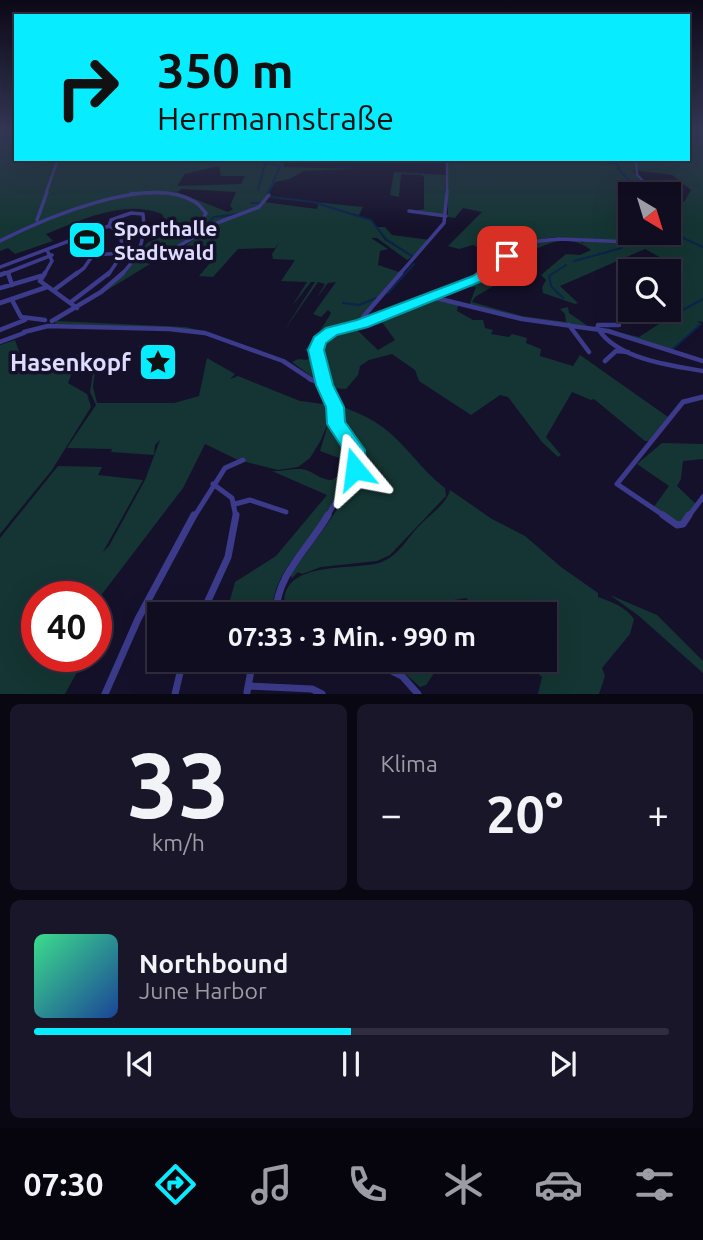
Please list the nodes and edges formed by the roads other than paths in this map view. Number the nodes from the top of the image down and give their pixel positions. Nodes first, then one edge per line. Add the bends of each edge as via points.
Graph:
1 (55, 162) edge
2 (447, 162) edge
3 (635, 162) edge
4 (643, 182) edge
5 (269, 195) dead end
6 (409, 211) dead end
7 (446, 216) junction
8 (37, 221) junction
9 (109, 226) junction
10 (191, 237) junction
11 (0, 241) edge
12 (618, 241) edge
13 (47, 250) junction
14 (123, 253) junction
15 (52, 255) junction
16 (161, 257) dead end
17 (30, 263) junction
18 (0, 267) edge
19 (8, 272) junction
20 (0, 275) edge
21 (34, 276) junction
22 (42, 276) junction
23 (12, 285) junction
24 (48, 286) junction
25 (0, 288) edge
26 (54, 290) junction
27 (433, 295) junction
28 (12, 300) junction
29 (71, 302) junction
30 (0, 303) edge
31 (77, 307) junction
32 (26, 319) junction
33 (46, 323) junction
34 (362, 324) junction
35 (569, 325) junction
36 (619, 325) dead end
37 (598, 329) junction
38 (0, 330) edge
39 (0, 342) edge
40 (589, 352) dead end
41 (629, 352) junction
42 (605, 361) dead end
43 (703, 361) edge
44 (703, 371) edge
45 (324, 385) junction
46 (703, 397) edge
47 (243, 460) dead end
48 (213, 484) junction
49 (703, 497) edge
50 (235, 504) junction
51 (286, 512) dead end
52 (207, 602) edge
53 (276, 602) edge
54 (180, 672) edge
55 (251, 672) edge
56 (396, 672) edge
57 (105, 694) edge
58 (175, 694) edge
59 (322, 694) edge
60 (418, 694) edge

1 - 8 street
2 - 7 street
3 - 4 street via 636,175
5 - 10 street via 259,207
6 - 7 street
7 - 34 street via 363,317
8 - 10 street via 130,193 153,192 194,201 204,210 205,218
8 - 11 street
9 - 13 street
9 - 14 street via 120,232
9 - 31 street via 112,219 141,213 147,238 130,266
10 - 16 street
12 - 27 street via 530,242 478,278
13 - 15 street
13 - 18 street
14 - 26 street via 93,255 84,268
14 - 29 street via 106,278
15 - 17 street
15 - 22 street via 52,264
17 - 19 street
17 - 21 street
19 - 20 street
19 - 23 street
21 - 22 street
21 - 23 street
22 - 24 street via 40,281
23 - 25 street
24 - 26 street
24 - 28 street
26 - 29 street
27 - 34 street
27 - 35 street via 525,320
28 - 30 street
28 - 32 street
29 - 31 street
31 - 33 street
32 - 33 street
32 - 38 street
33 - 39 street
33 - 45 street via 205,333 283,361
34 - 45 street via 332,332 317,344
35 - 37 street
35 - 40 street
36 - 37 street
37 - 41 street
37 - 43 street
41 - 42 street via 616,351
41 - 44 street via 660,364
45 - 53 street via 335,407 336,424 355,450 356,465 332,510 282,582
46 - 49 street via 683,402 617,484 677,525 683,524
47 - 48 street via 225,468
48 - 50 street
48 - 57 street via 138,619
50 - 51 street via 250,500
50 - 52 street via 234,538
54 - 58 street
55 - 59 street via 248,689
56 - 60 street

